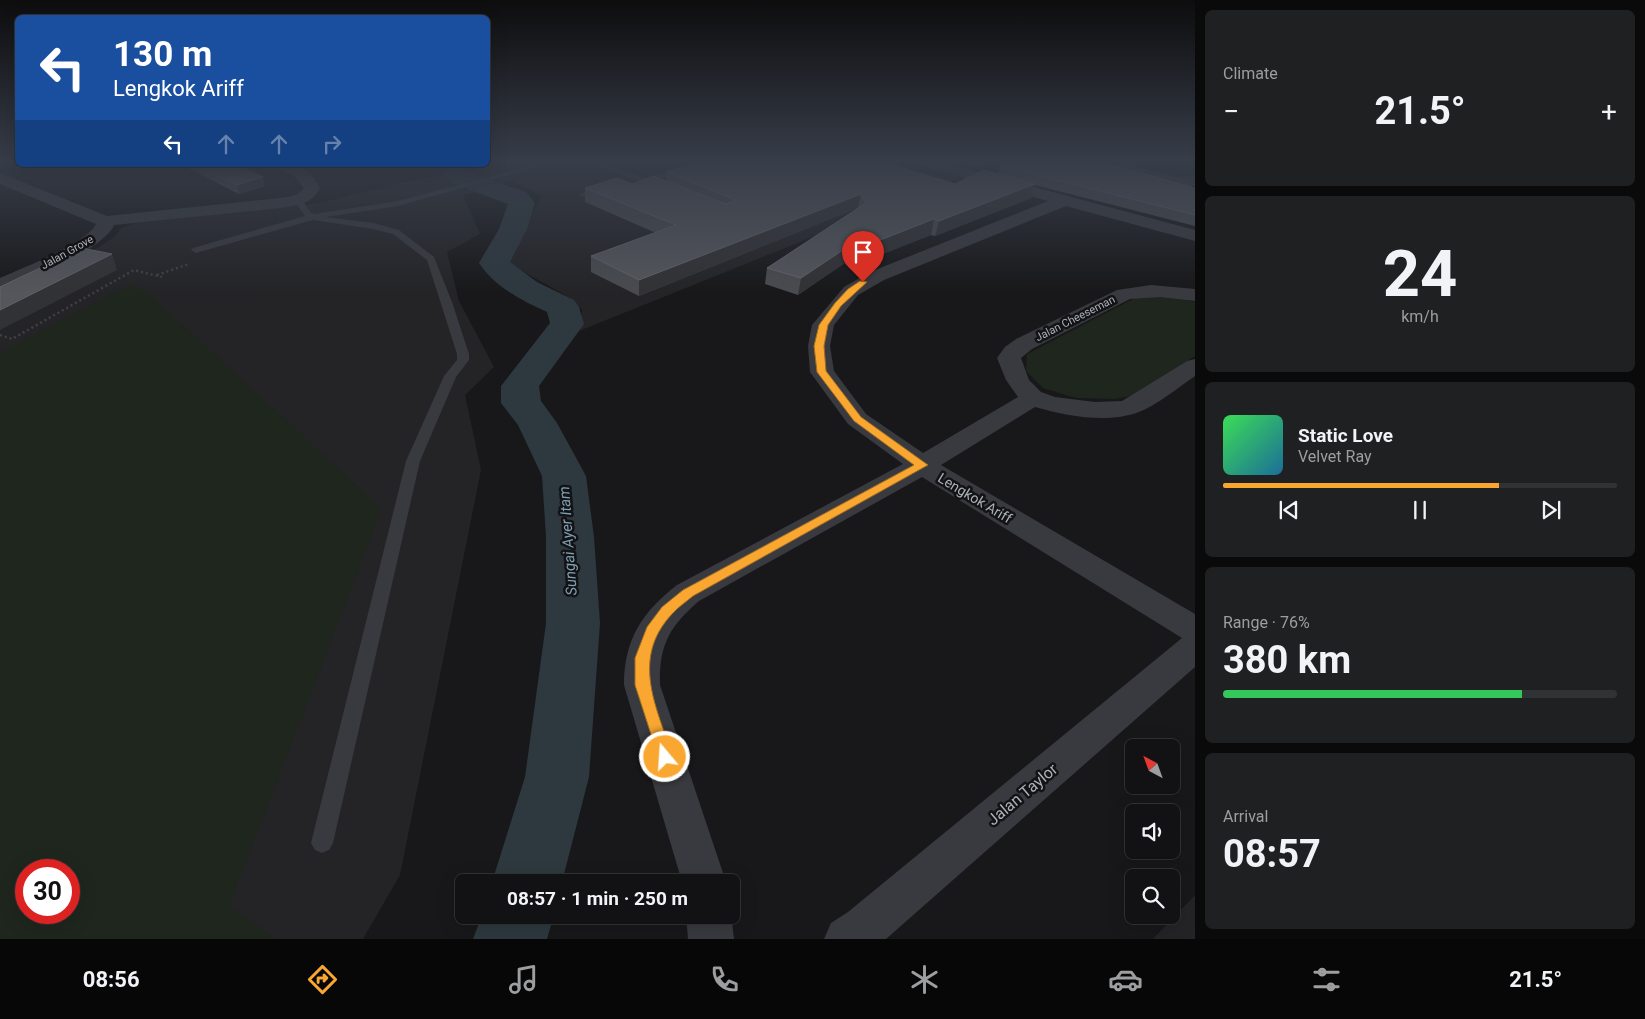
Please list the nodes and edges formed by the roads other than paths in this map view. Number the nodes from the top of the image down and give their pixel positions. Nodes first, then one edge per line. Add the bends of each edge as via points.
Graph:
1 (68, 206) edge
2 (245, 206) edge
3 (302, 206) edge
4 (381, 206) edge
5 (1052, 206) edge
6 (1087, 206) edge
7 (312, 217) junction
8 (105, 221) junction
9 (1195, 236) edge
10 (196, 250) dead end
11 (0, 286) edge
12 (1195, 295) edge
13 (1195, 366) edge
14 (1033, 398) junction
15 (922, 465) junction
16 (1195, 630) edge
17 (1195, 647) edge
18 (322, 844) dead end
19 (702, 874) edge
20 (710, 924) edge
21 (711, 939) edge
22 (847, 939) edge

1 - 8 street, Jalan Grove
2 - 8 street
3 - 7 lane
4 - 7 lane
5 - 15 street, Lengkok Ariff via 863,282 851,290 823,325 819,346 822,372 857,419
6 - 9 street
7 - 10 lane
7 - 18 lane via 385,228 406,238 431,259 463,360 450,376 413,461
8 - 11 street, Jalan Grove via 105,227 99,234 76,249
12 - 14 street, Jalan Cheeseman via 1162,291 1124,294 1024,344 1009,358 1011,369
13 - 14 street via 1130,407 1106,410 1072,408
14 - 15 street
15 - 16 street, Lengkok Ariff
15 - 19 street via 688,593 667,610 652,631 642,658 642,685
17 - 22 street, Jalan Taylor
20 - 21 street

